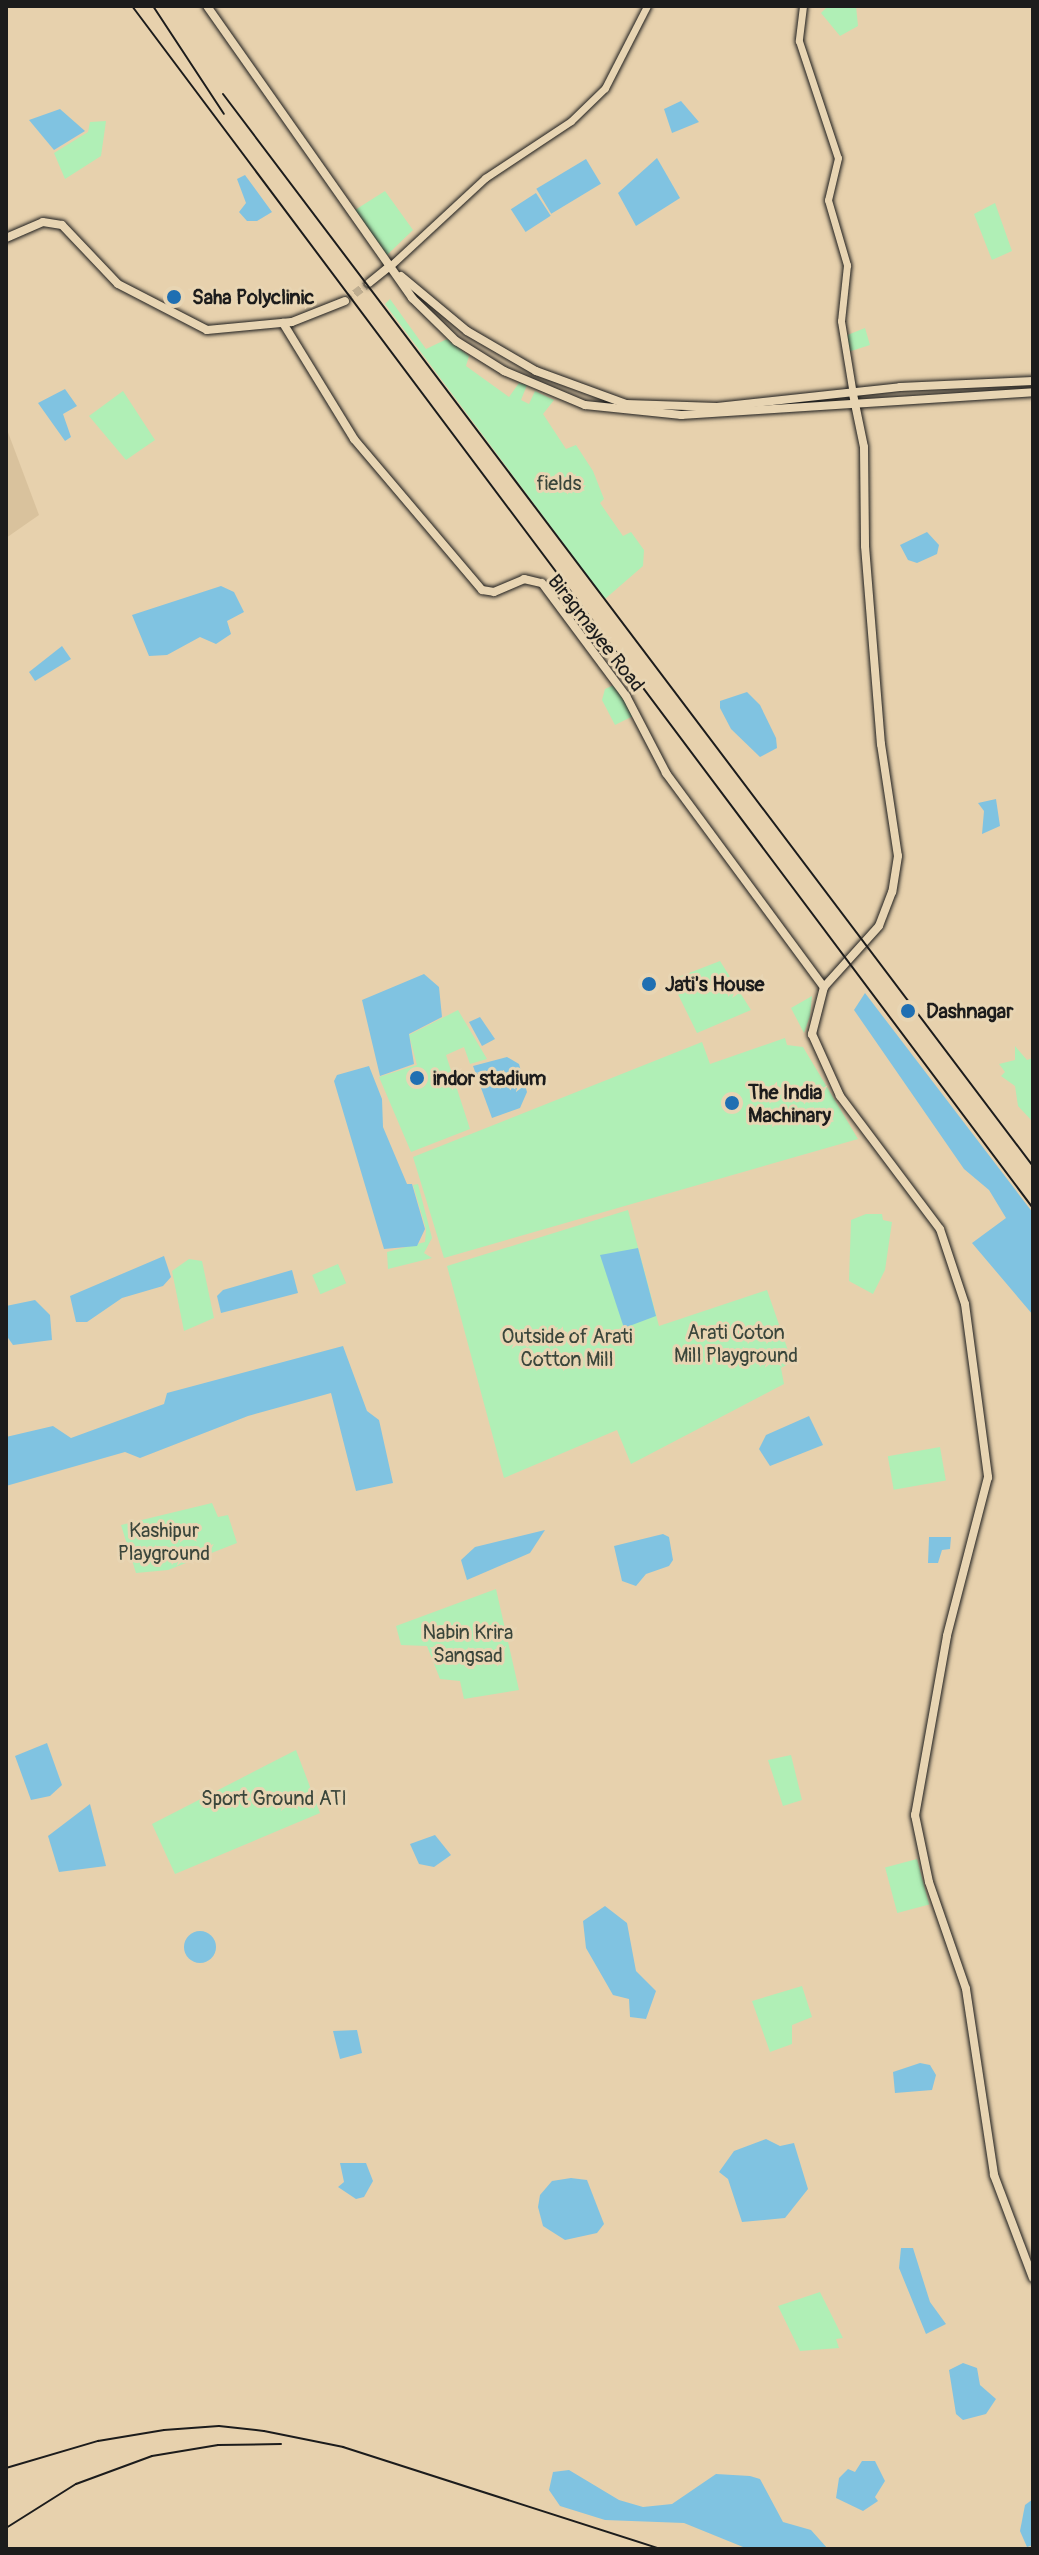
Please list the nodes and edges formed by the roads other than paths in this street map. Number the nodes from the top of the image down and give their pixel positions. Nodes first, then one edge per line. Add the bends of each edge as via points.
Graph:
1 (207, 6) edge
2 (647, 6) edge
3 (803, 6) edge
4 (6, 238) edge
5 (391, 269) junction
6 (369, 283) tunnel mouth
7 (345, 301) tunnel mouth
8 (283, 323) junction
9 (1033, 381) edge
10 (1033, 392) edge
11 (854, 398) junction
12 (824, 987) junction
13 (1033, 2278) edge

1 - 5 main road
2 - 5 main road via 605,88 571,121 485,178
3 - 11 main road via 799,41 838,158 828,200 847,265 841,321
4 - 8 main road via 43,222 62,225 118,284 207,330
5 - 6 main road
5 - 11 main road via 467,331 536,371 626,404 717,407
5 - 11 main road via 437,325 472,353 585,405 713,416
7 - 8 main road
8 - 12 main road, Biragmayee Road via 354,439 482,590 494,592 530,578 545,588 626,696 658,763
9 - 11 main road
10 - 11 main road
11 - 12 main road via 864,447 865,546 881,744 898,856 879,926
12 - 13 main road via 813,1018 814,1048 840,1096 940,1229 965,1304 988,1477 947,1636 915,1815 929,1882 966,1989 994,2175

